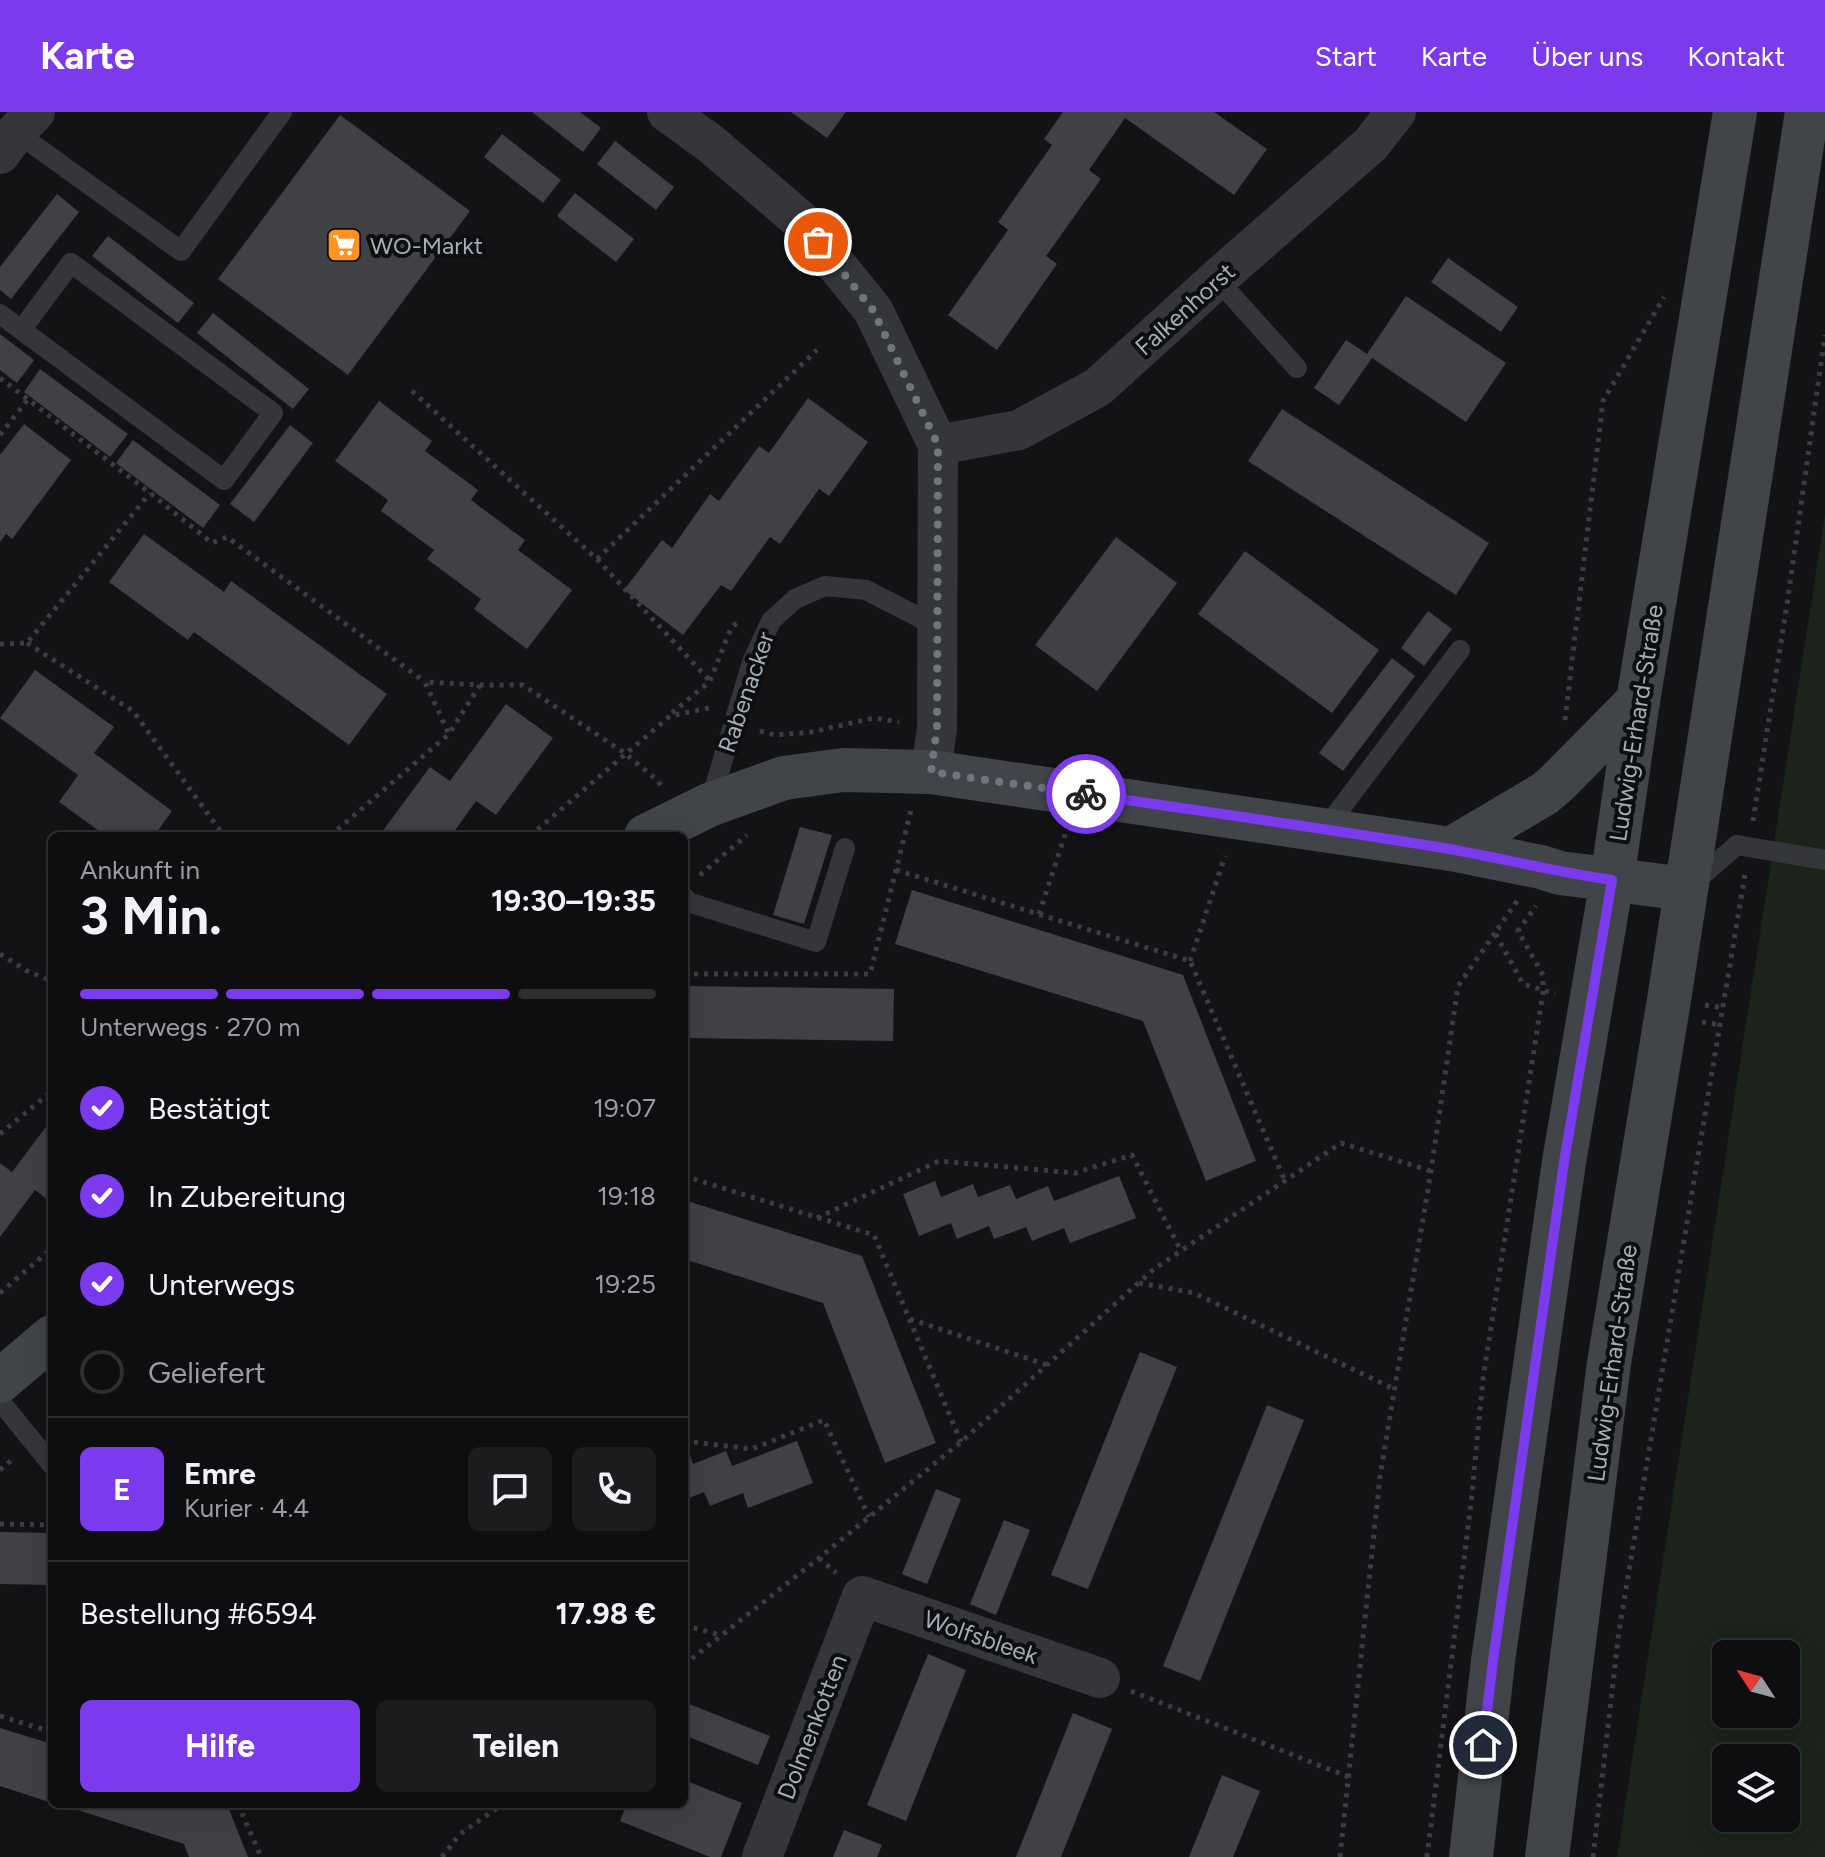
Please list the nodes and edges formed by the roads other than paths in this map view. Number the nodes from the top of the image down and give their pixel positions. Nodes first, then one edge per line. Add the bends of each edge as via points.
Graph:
1 (282, 112) edge
2 (667, 112) edge
3 (1396, 112) edge
4 (1735, 112) edge
5 (1807, 112) edge
6 (17, 133) edge
7 (1217, 279) junction
8 (0, 314) edge
9 (22, 329) junction
10 (1297, 368) dead end
11 (938, 445) junction
12 (938, 627) junction
13 (1460, 650) dead end
14 (1638, 701) junction
15 (931, 772) junction
16 (678, 820) edge
17 (1325, 829) junction
18 (845, 848) dead end
19 (1451, 849) junction
20 (1825, 860) edge
21 (1612, 880) junction
22 (1686, 889) junction
23 (688, 902) edge
24 (48, 1340) edge
25 (0, 1381) edge
26 (0, 1401) edge
27 (48, 1460) edge
28 (862, 1596) joint
29 (1100, 1678) road end
30 (762, 1857) edge
31 (1471, 1857) edge
32 (1547, 1857) edge

1 - 6 lane via 181,251
2 - 11 street via 799,219 873,310
3 - 7 street, Falkenhorst via 1371,144
4 - 14 main road, Ludwig-Erhard-Straße
5 - 22 main road, Ludwig-Erhard-Straße
7 - 10 lane
7 - 11 street, Falkenhorst via 1098,387 1019,430
8 - 9 lane
9 - 9 lane via 224,480 273,413 71,263
11 - 12 street
12 - 15 street
12 - 16 lane, Rabenacker via 866,590 825,586 795,599 771,621
13 - 17 lane
14 - 19 main road via 1550,789
14 - 21 main road, Ludwig-Erhard-Straße
15 - 16 main road via 843,770 784,778
15 - 17 main road
17 - 19 main road
18 - 23 lane via 816,942
19 - 21 main road
20 - 22 lane via 1737,845
21 - 22 main road
21 - 31 main road, Ludwig-Erhard-Straße via 1564,1162 1493,1661
22 - 32 main road, Ludwig-Erhard-Straße via 1609,1363
24 - 25 main road
26 - 27 lane
28 - 29 street, Wolfsbleek
28 - 30 street, Dolmenkotten

